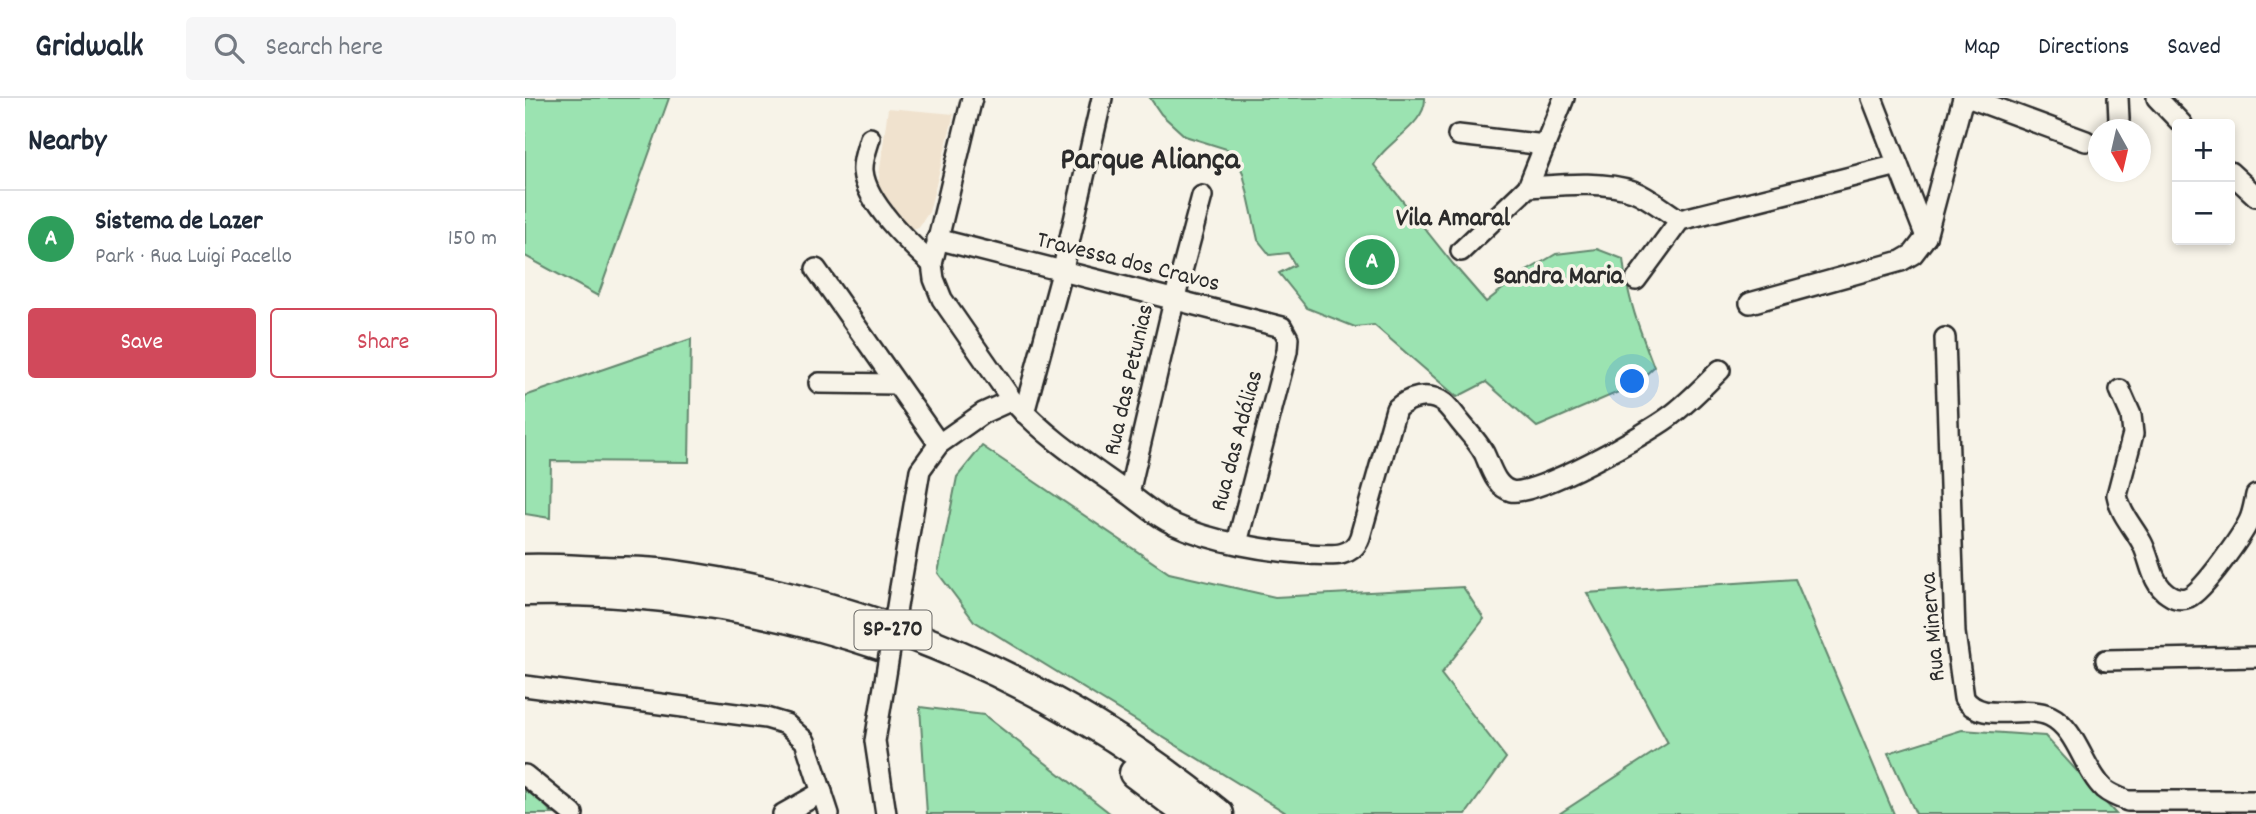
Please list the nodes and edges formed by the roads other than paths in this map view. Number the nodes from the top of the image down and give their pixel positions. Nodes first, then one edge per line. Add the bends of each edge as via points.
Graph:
1 (972, 98) edge
2 (1102, 98) edge
3 (1564, 98) edge
4 (1872, 98) edge
5 (1963, 98) edge
6 (1970, 98) edge
7 (2118, 98) edge
8 (2157, 98) edge
9 (2117, 119) edge
10 (2177, 119) edge
11 (1458, 135) dead end
12 (870, 138) dead end
13 (2086, 141) dead end
14 (1545, 145) junction
15 (1898, 165) junction
16 (2235, 177) edge
17 (1941, 179) junction
18 (1906, 186) junction
19 (1528, 187) junction
20 (1202, 196) dead end
21 (2256, 196) edge
22 (1680, 220) junction
23 (1926, 237) junction
24 (937, 239) junction
25 (1461, 251) dead end
26 (932, 264) junction
27 (816, 269) dead end
28 (1062, 273) junction
29 (1636, 280) dead end
30 (1174, 301) junction
31 (1749, 303) dead end
32 (1945, 338) dead end
33 (1287, 351) joint
34 (1720, 370) dead end
35 (819, 383) dead end
36 (897, 384) junction
37 (2120, 390) dead end
38 (1018, 407) junction
39 (939, 444) junction
40 (1129, 494) junction
41 (2256, 495) edge
42 (1237, 543) junction
43 (525, 569) edge
44 (525, 591) edge
45 (2256, 657) edge
46 (2106, 660) dead end
47 (525, 686) edge
48 (525, 775) edge
49 (821, 792) junction
50 (2256, 801) edge
51 (573, 814) edge
52 (783, 814) edge
53 (829, 814) edge
54 (886, 814) edge
55 (1188, 814) edge
56 (1219, 814) edge

1 - 24 street
2 - 28 street
3 - 14 street
4 - 15 street
5 - 17 street
6 - 13 street
7 - 9 street
8 - 10 street
11 - 14 street
12 - 26 street via 863,170 869,190 900,235
14 - 19 street
15 - 18 street
15 - 22 street
16 - 21 street
17 - 18 street
17 - 23 street
18 - 23 street
19 - 22 street via 1612,186 1634,191
19 - 25 street
20 - 30 street, Rua das Petunias
22 - 29 street
23 - 31 street via 1901,261
24 - 26 street
24 - 28 street, Travessa dos Cravos
26 - 38 street via 942,299
27 - 36 street
28 - 30 street, Travessa dos Cravos
28 - 38 street
30 - 33 street, Travessa dos Cravos via 1282,327 1288,338
30 - 40 street, Rua das Petunias
32 - 50 street, Rua Minerva via 1955,633 1964,698 1982,711 2049,715 2063,725 2104,789 2116,797 2128,801
33 - 42 street, Rua das Adálias
34 - 42 street via 1668,418 1575,471 1524,491 1512,491 1499,483 1483,452 1443,402 1420,397 1406,400 1396,409 1360,537 1348,553 1303,553
35 - 36 street
36 - 39 street
37 - 41 street via 2133,433 2117,495 2119,505 2142,543 2158,586 2170,596 2179,599 2198,590 2236,542 2250,519
38 - 39 street via 982,413
38 - 40 street via 1065,450
39 - 54 street, bridge via 920,470 875,741
40 - 42 street via 1173,524
43 - 56 highway, SP-270 via 665,573 742,586 846,613 941,647 1037,691 1125,744
44 - 55 highway, SP-270 via 586,589 667,597 771,614 883,645 1008,696 1080,736
45 - 46 street
47 - 49 street via 786,724 805,741
48 - 51 street
49 - 52 street
49 - 53 street

